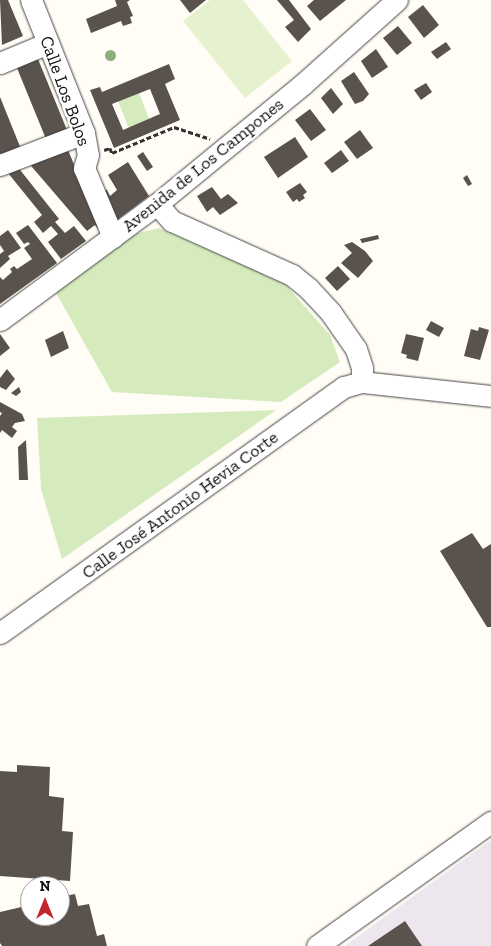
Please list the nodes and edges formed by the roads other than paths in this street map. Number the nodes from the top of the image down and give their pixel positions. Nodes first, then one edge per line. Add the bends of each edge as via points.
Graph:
1 (31, 0) edge
2 (397, 0) edge
3 (378, 10) edge
4 (48, 43) junction
5 (0, 63) edge
6 (84, 133) junction
7 (0, 165) edge
8 (157, 204) junction
9 (113, 237) junction
10 (0, 320) edge
11 (362, 382) junction
12 (491, 396) edge
13 (0, 633) edge
14 (491, 822) edge
15 (317, 946) edge

1 - 4 street, Calle Los Bolos
2 - 3 street, Avenida de Los Campones
3 - 8 street, Avenida de Los Campones via 303,84
4 - 5 street
4 - 6 street, Calle Los Bolos
6 - 7 street
6 - 9 street, Calle Los Bolos via 88,156 84,168
8 - 9 street, Avenida de Los Campones
8 - 11 street via 172,222 292,275 308,288 331,313 356,349 362,368
9 - 10 street, Avenida de Los Campones
11 - 12 street
11 - 13 street, Calle José Antonio Hevia Corte via 344,387
14 - 15 street

